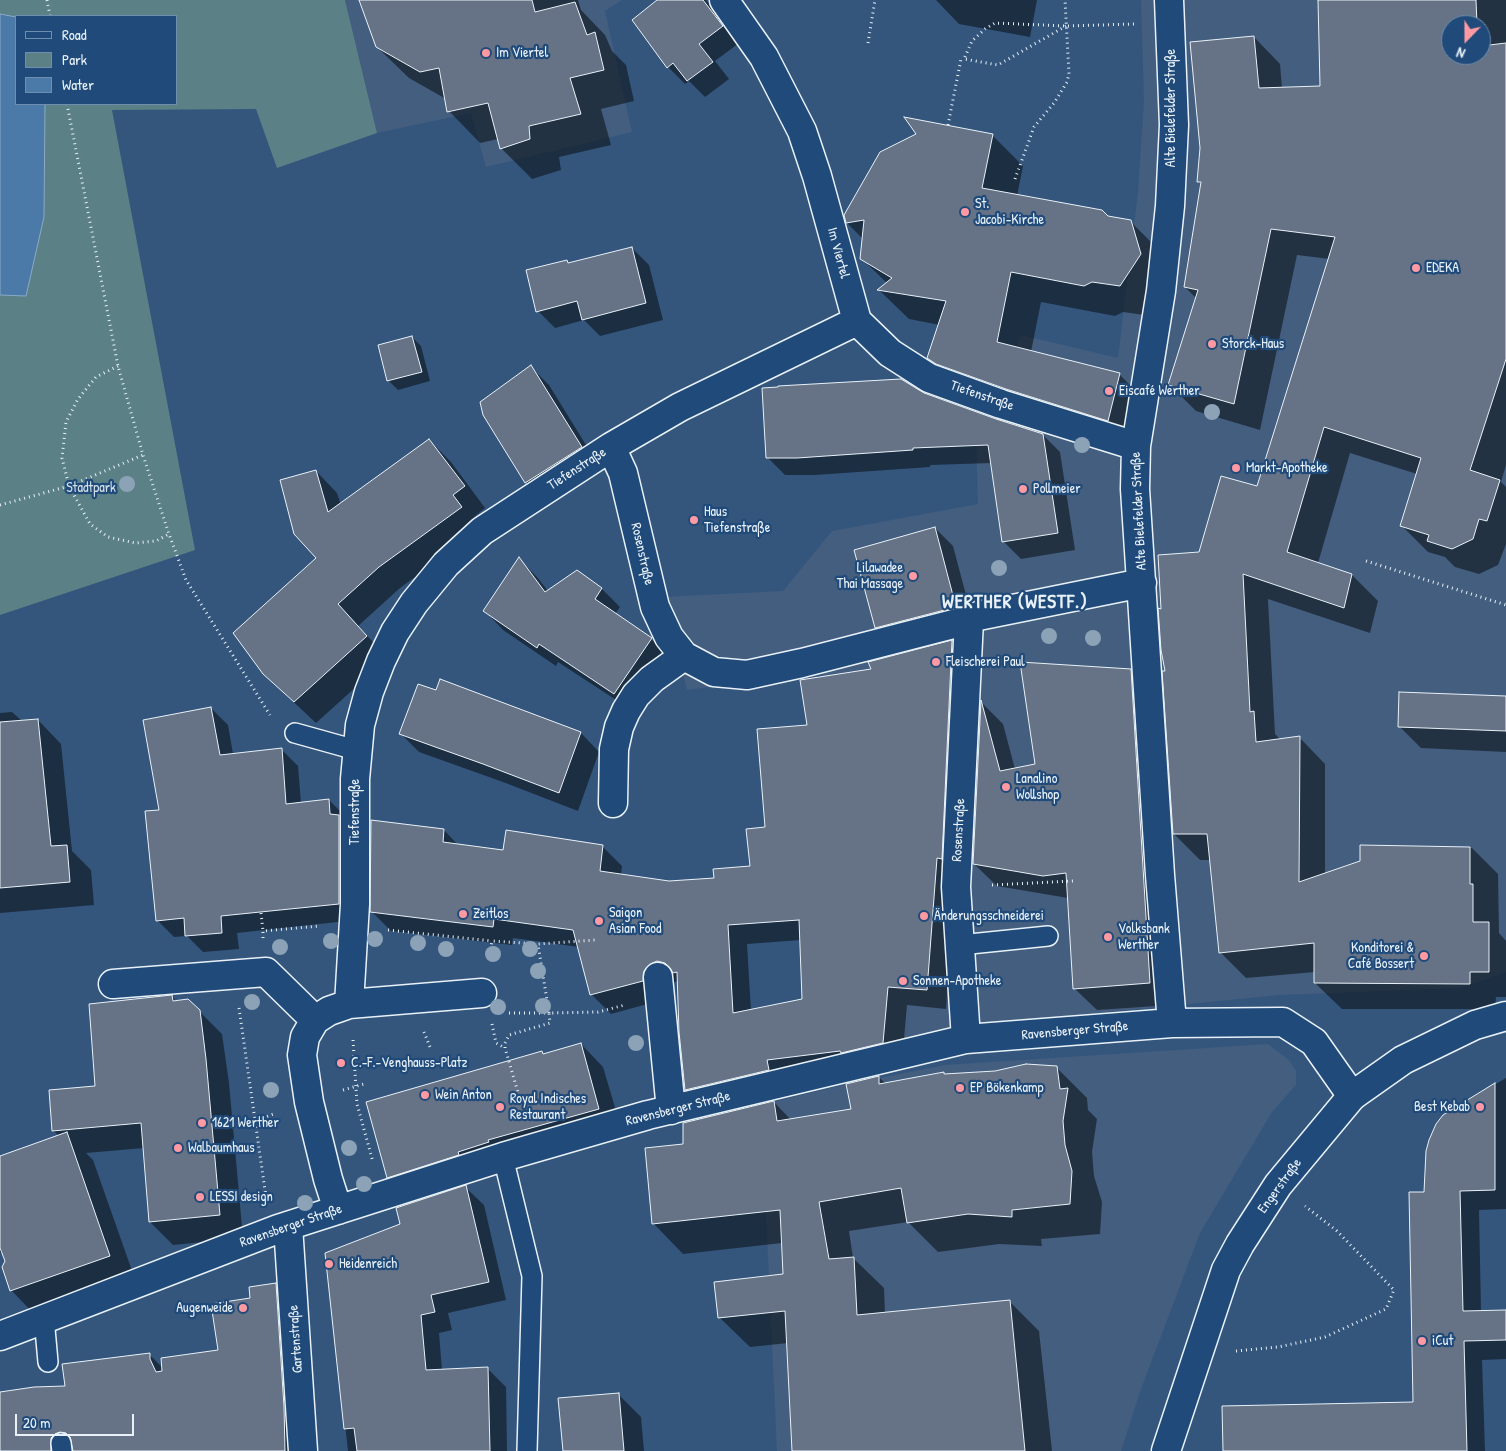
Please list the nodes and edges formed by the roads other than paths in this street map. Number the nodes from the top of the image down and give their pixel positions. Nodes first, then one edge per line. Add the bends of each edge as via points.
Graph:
1 (724, 0) edge
2 (1170, 12) edge
3 (857, 321) junction
4 (1136, 446) junction
5 (611, 447) junction
6 (1142, 583) junction
7 (969, 620) junction
8 (684, 656) junction
9 (295, 733) road end
10 (356, 750) junction
11 (613, 804) dead end
12 (1048, 936) dead end
13 (960, 944) junction
14 (113, 984) dead end
15 (658, 987) road end
16 (482, 993) road end
17 (349, 1004) junction
18 (1506, 1016) edge
19 (315, 1020) junction
20 (1172, 1023) junction
21 (966, 1039) junction
22 (1352, 1096) junction
23 (671, 1110) junction
24 (503, 1157) junction
25 (338, 1210) junction
26 (283, 1228) junction
27 (44, 1318) junction
28 (0, 1336) edge
29 (48, 1362) dead end
30 (303, 1451) edge
31 (527, 1451) edge
32 (1166, 1451) edge

1 - 3 street, Im Viertel via 764,57 802,131
2 - 4 street, Alte Bielefelder Straße via 1174,125 1170,206 1161,291
3 - 4 street, Tiefenstraße via 890,352 929,378
3 - 5 street, Tiefenstraße via 680,407
4 - 6 street, Alte Bielefelder Straße via 1135,489
5 - 8 street, Rosenstraße via 623,473 655,607 669,637
5 - 10 street, Tiefenstraße via 482,531 446,564 395,632 369,692
6 - 7 street, Rosenstraße
6 - 20 street, Alte Bielefelder Straße
7 - 8 street, Rosenstraße via 746,675 714,672
7 - 13 street, Rosenstraße via 956,886
8 - 11 street via 652,679 626,711 614,749
9 - 10 lane
10 - 17 street, Tiefenstraße via 355,904
12 - 13 lane
13 - 21 street, Rosenstraße
14 - 19 street via 266,972
15 - 23 street
16 - 17 street
17 - 19 street
18 - 22 street, Engerstraße via 1475,1025 1403,1060
19 - 25 street via 305,1037 302,1055 312,1112
20 - 21 street, Ravensberger Straße
20 - 22 street, Ravensberger Straße via 1283,1022 1314,1042
21 - 23 street, Ravensberger Straße
22 - 32 street, Engerstraße via 1278,1185 1226,1270
23 - 24 street, Ravensberger Straße
24 - 25 street, Ravensberger Straße
24 - 31 lane via 532,1276
25 - 26 street, Ravensberger Straße
26 - 27 street, Ravensberger Straße
26 - 30 street, Gartenstraße
27 - 28 street, Ravensberger Straße
27 - 29 lane

